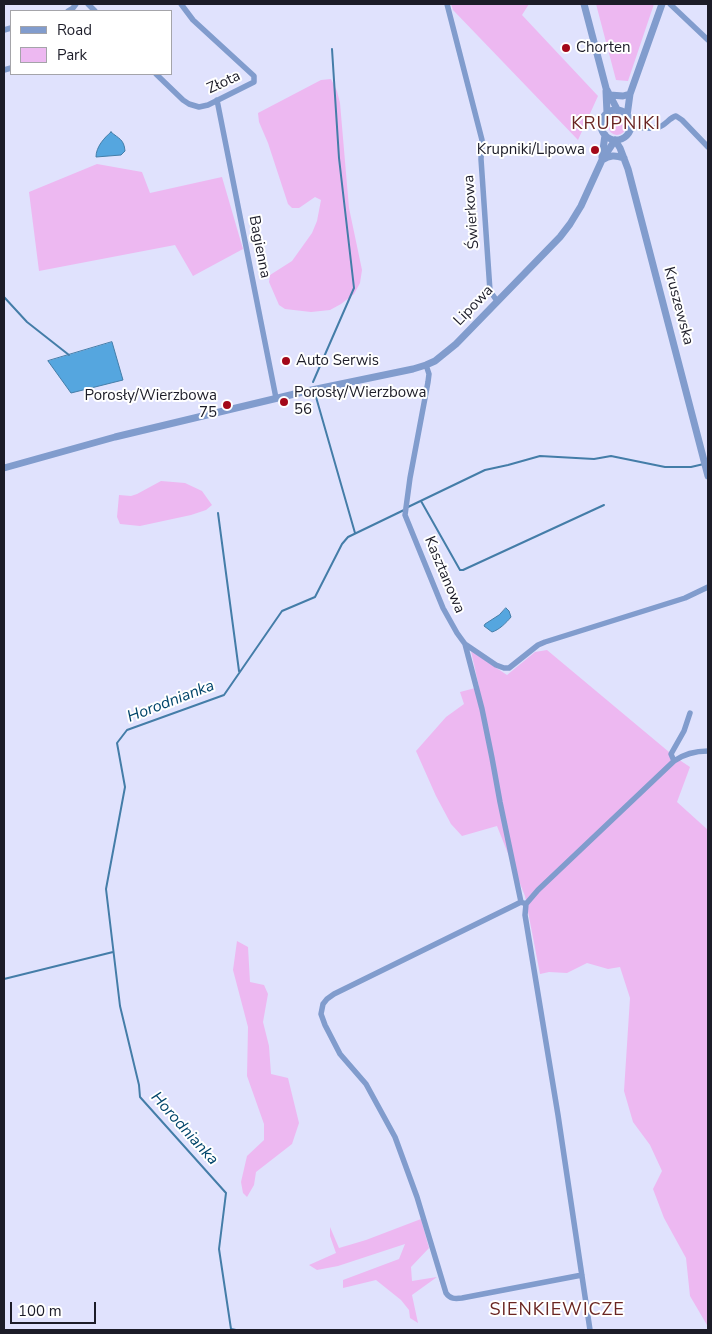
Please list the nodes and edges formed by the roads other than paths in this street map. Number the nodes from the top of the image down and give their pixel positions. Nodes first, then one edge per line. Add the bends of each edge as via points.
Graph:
1 (181, 4) edge
2 (447, 4) edge
3 (584, 4) edge
4 (662, 4) edge
5 (670, 4) edge
6 (708, 40) edge
7 (157, 75) edge
8 (608, 91) junction
9 (630, 95) junction
10 (217, 100) junction
11 (618, 111) junction
12 (607, 113) junction
13 (627, 116) junction
14 (630, 127) junction
15 (605, 135) junction
16 (625, 137) junction
17 (615, 140) junction
18 (708, 147) edge
19 (602, 160) junction
20 (625, 160) junction
21 (497, 302) junction
22 (426, 365) junction
23 (276, 398) junction
24 (4, 468) edge
25 (708, 474) edge
26 (708, 586) edge
27 (465, 644) junction
28 (690, 713) dead end
29 (708, 751) edge
30 (674, 761) junction
31 (524, 903) junction
32 (582, 1275) junction
33 (590, 1330) edge

1 - 10 street, Złota via 192,20 254,76 254,82
2 - 21 street, Świerkowa via 482,140 490,291
3 - 8 street
4 - 9 street
5 - 6 street
7 - 10 street, Złota via 189,104 199,107
8 - 9 street
8 - 11 street
8 - 12 street
9 - 11 street
9 - 13 street
10 - 23 street, Bagienna
11 - 12 street
11 - 13 street
12 - 15 street via 601,122
13 - 14 street
14 - 16 street, Kruszewska
14 - 18 street via 661,127 676,116
15 - 17 street
15 - 19 street, Lipowa
16 - 17 street
16 - 20 street, Kruszewska
17 - 19 street, Lipowa
17 - 20 street, Kruszewska
19 - 20 street via 614,155
19 - 21 street, Lipowa via 570,224
20 - 25 street, Kruszewska
21 - 22 street, Lipowa via 445,354
22 - 23 street, Lipowa
22 - 27 street, Kasztanowa via 428,382 405,513 443,608
23 - 24 street, Lipowa
26 - 27 street via 685,598 545,642 509,668 496,665
27 - 31 street
28 - 30 street via 671,754
29 - 30 street
30 - 31 street
31 - 32 street
31 - 32 street via 486,918 334,994 322,1004 322,1014 340,1054 366,1084 400,1146 448,1297 462,1298
32 - 33 street

